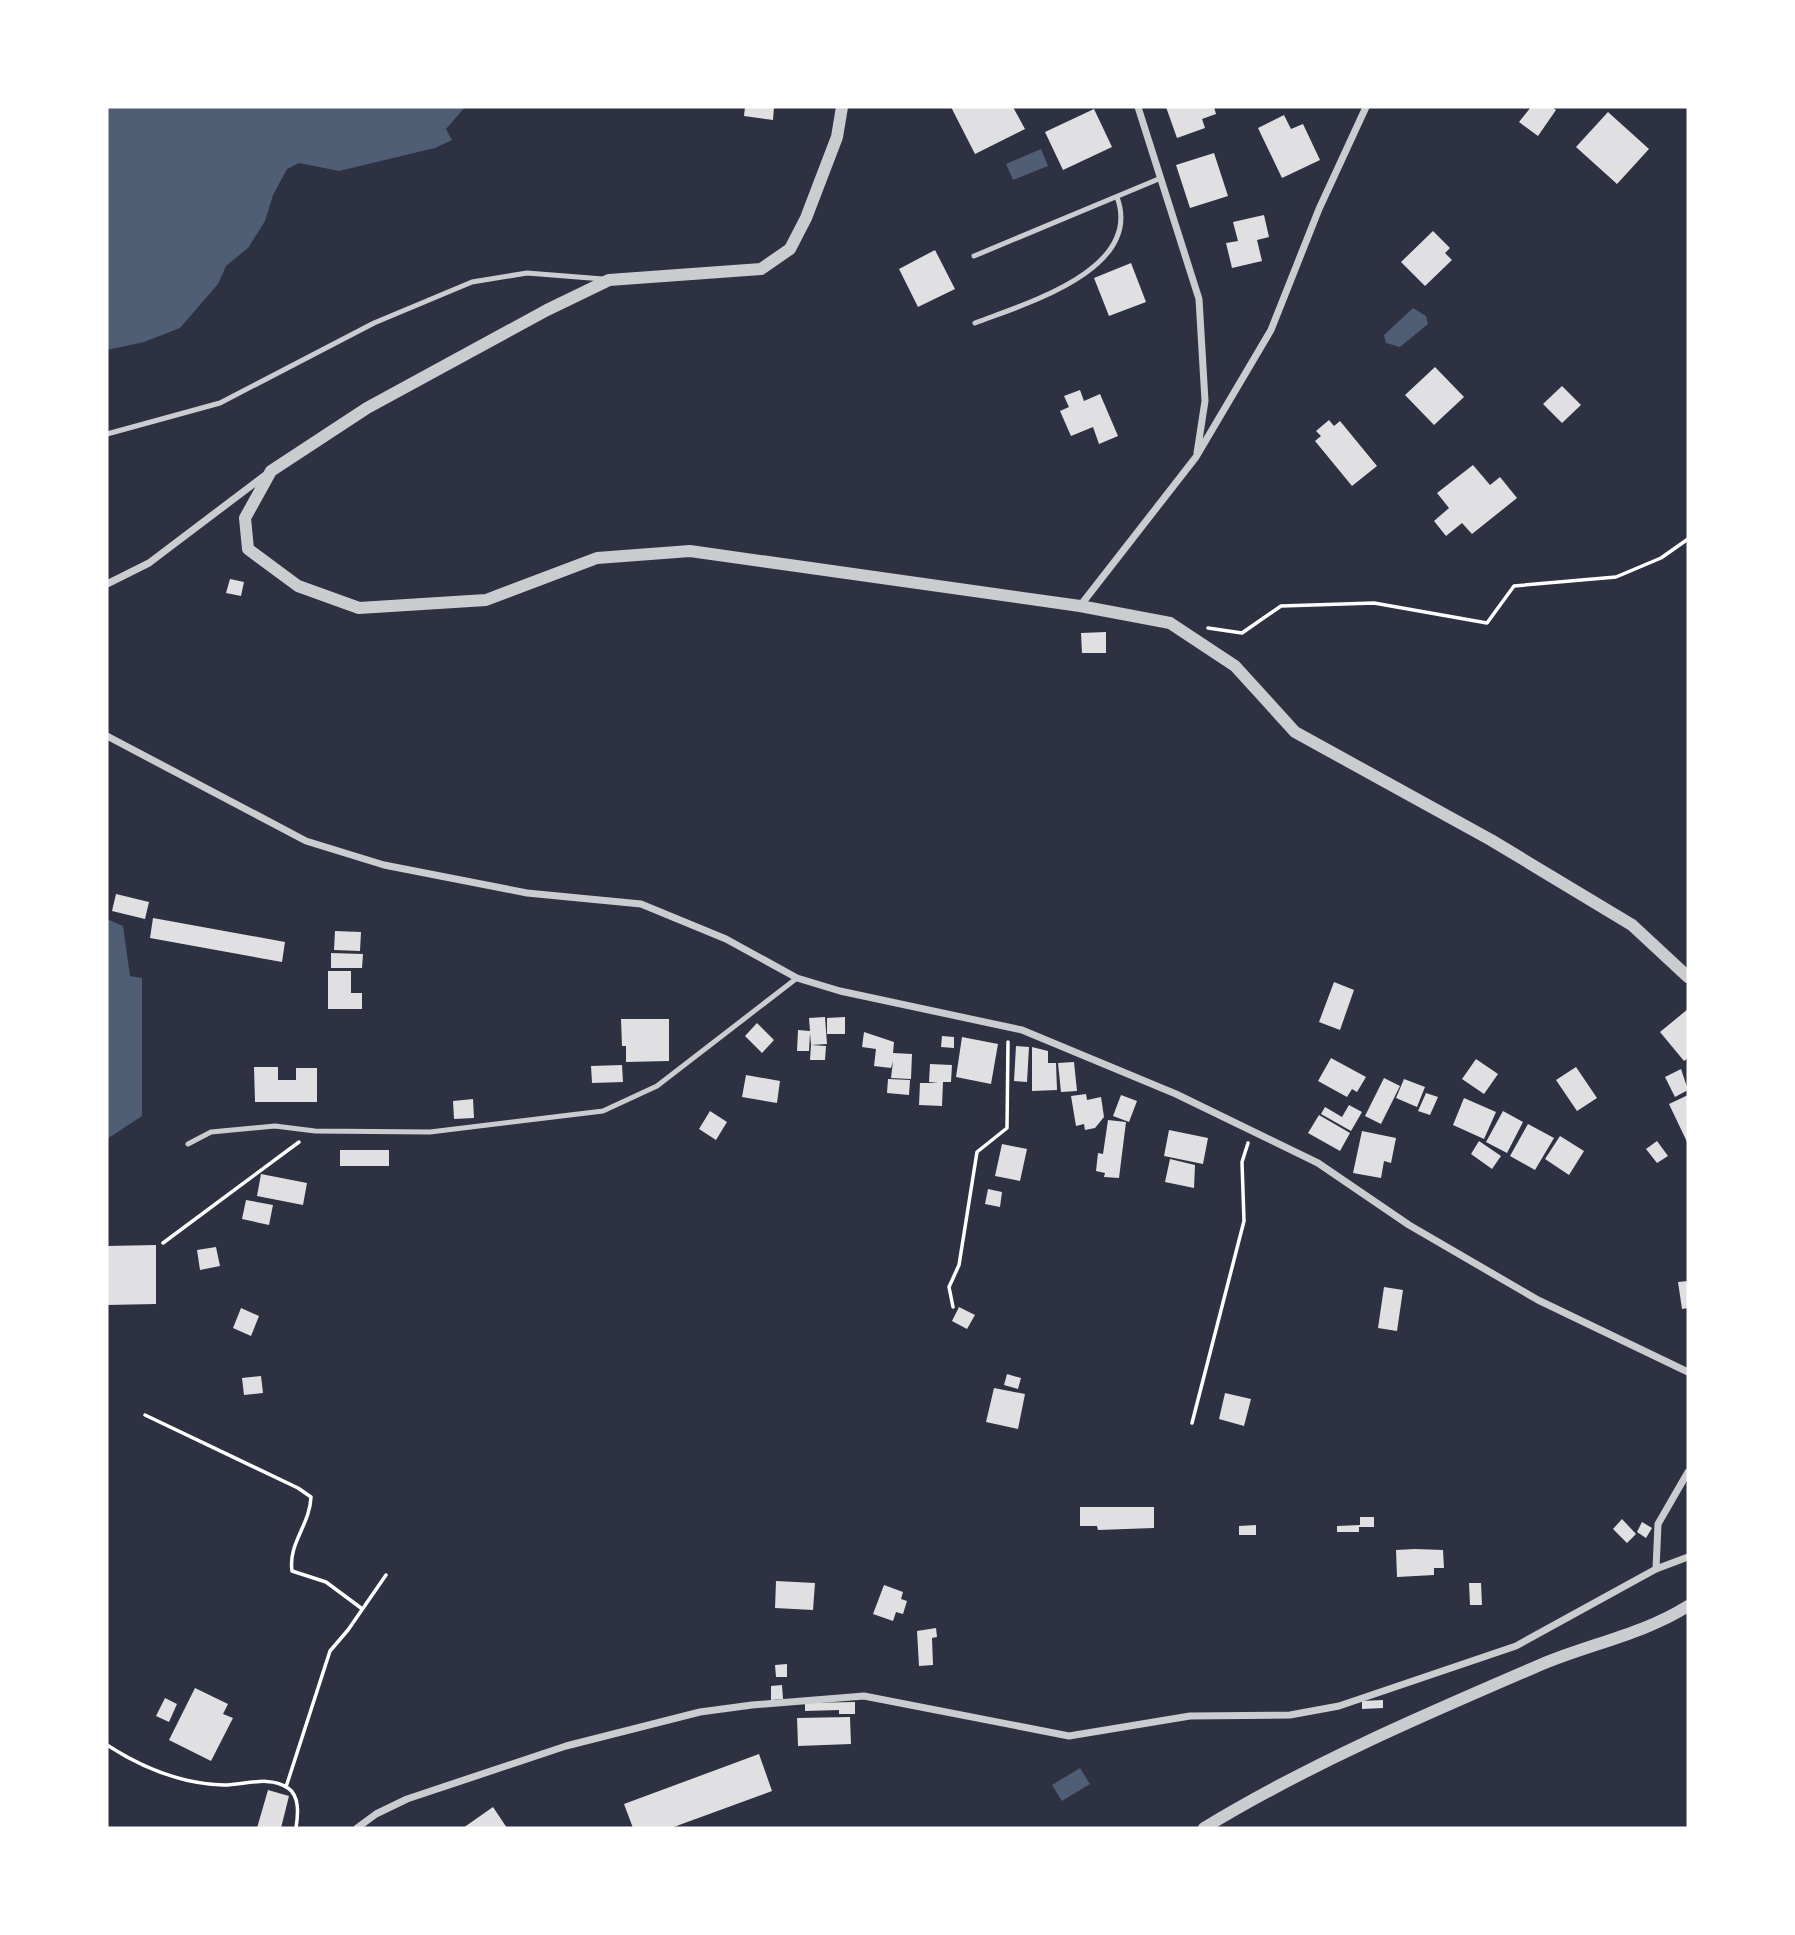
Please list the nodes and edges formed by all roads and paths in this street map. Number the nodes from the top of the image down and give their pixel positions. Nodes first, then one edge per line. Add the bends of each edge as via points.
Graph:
1 (842, 107) edge
2 (1138, 107) edge
3 (1366, 107) edge
4 (1161, 178) junction
5 (1117, 197) junction
6 (974, 256) dead end
7 (609, 280) junction
8 (975, 323) dead end
9 (107, 433) edge
10 (1196, 457) junction
11 (271, 471) junction
12 (1688, 539) edge
13 (107, 584) edge
14 (1080, 606) junction
15 (1206, 628) dead end
16 (107, 736) edge
17 (1688, 977) edge
18 (797, 978) junction
19 (1009, 1027) junction
20 (314, 1131) junction
21 (1252, 1131) junction
22 (188, 1144) dead end
23 (163, 1243) dead end
24 (953, 1307) dead end
25 (1688, 1372) edge
26 (145, 1415) dead end
27 (1192, 1423) dead end
28 (1688, 1472) edge
29 (1688, 1557) edge
30 (1656, 1569) junction
31 (386, 1576) dead end
32 (1688, 1606) edge
33 (361, 1608) junction
34 (107, 1745) edge
35 (286, 1787) junction
36 (296, 1828) edge
37 (357, 1828) edge
38 (1204, 1828) edge

1 - 7 street via 837,137 790,249 761,269
2 - 4 street
3 - 10 street via 1271,330
4 - 5 lane
4 - 10 street via 1199,299 1205,401
5 - 6 lane
5 - 8 lane via 1122,212 1119,233 1103,256 1073,284
7 - 9 lane via 527,273 472,282 374,323 220,403
7 - 11 street via 367,408
10 - 14 street
11 - 13 street via 149,563
11 - 14 street via 245,518 248,549 298,586 359,608 486,600 597,558 690,551
12 - 15 path via 1661,558 1616,577 1514,586 1487,623 1374,603 1281,606 1242,633
14 - 17 street via 1170,623 1235,666 1294,732 1492,840 1632,925
16 - 18 street via 306,841 384,865 527,893 641,904 726,939
18 - 19 street
18 - 20 lane via 657,1086 603,1111 430,1132
19 - 21 street via 1176,1094
19 - 24 path via 1007,1128 977,1152 959,1265 949,1287
20 - 22 lane via 275,1126 211,1132
20 - 23 path
21 - 25 street via 1318,1163 1409,1225 1538,1300
21 - 27 path via 1241,1161 1244,1221
26 - 33 path via 311,1497 310,1511 291,1551 292,1571 326,1582
28 - 30 street via 1658,1524
29 - 30 street
30 - 37 street via 1516,1646 1339,1706 1290,1715 1190,1716 1069,1736 864,1696 752,1705 700,1712 566,1746 407,1799
31 - 33 path
32 - 38 street via 1663,1622 1543,1664 1332,1759
33 - 35 path via 330,1651
34 - 35 path via 134,1762 181,1779 223,1785 269,1781
35 - 36 path via 296,1799

